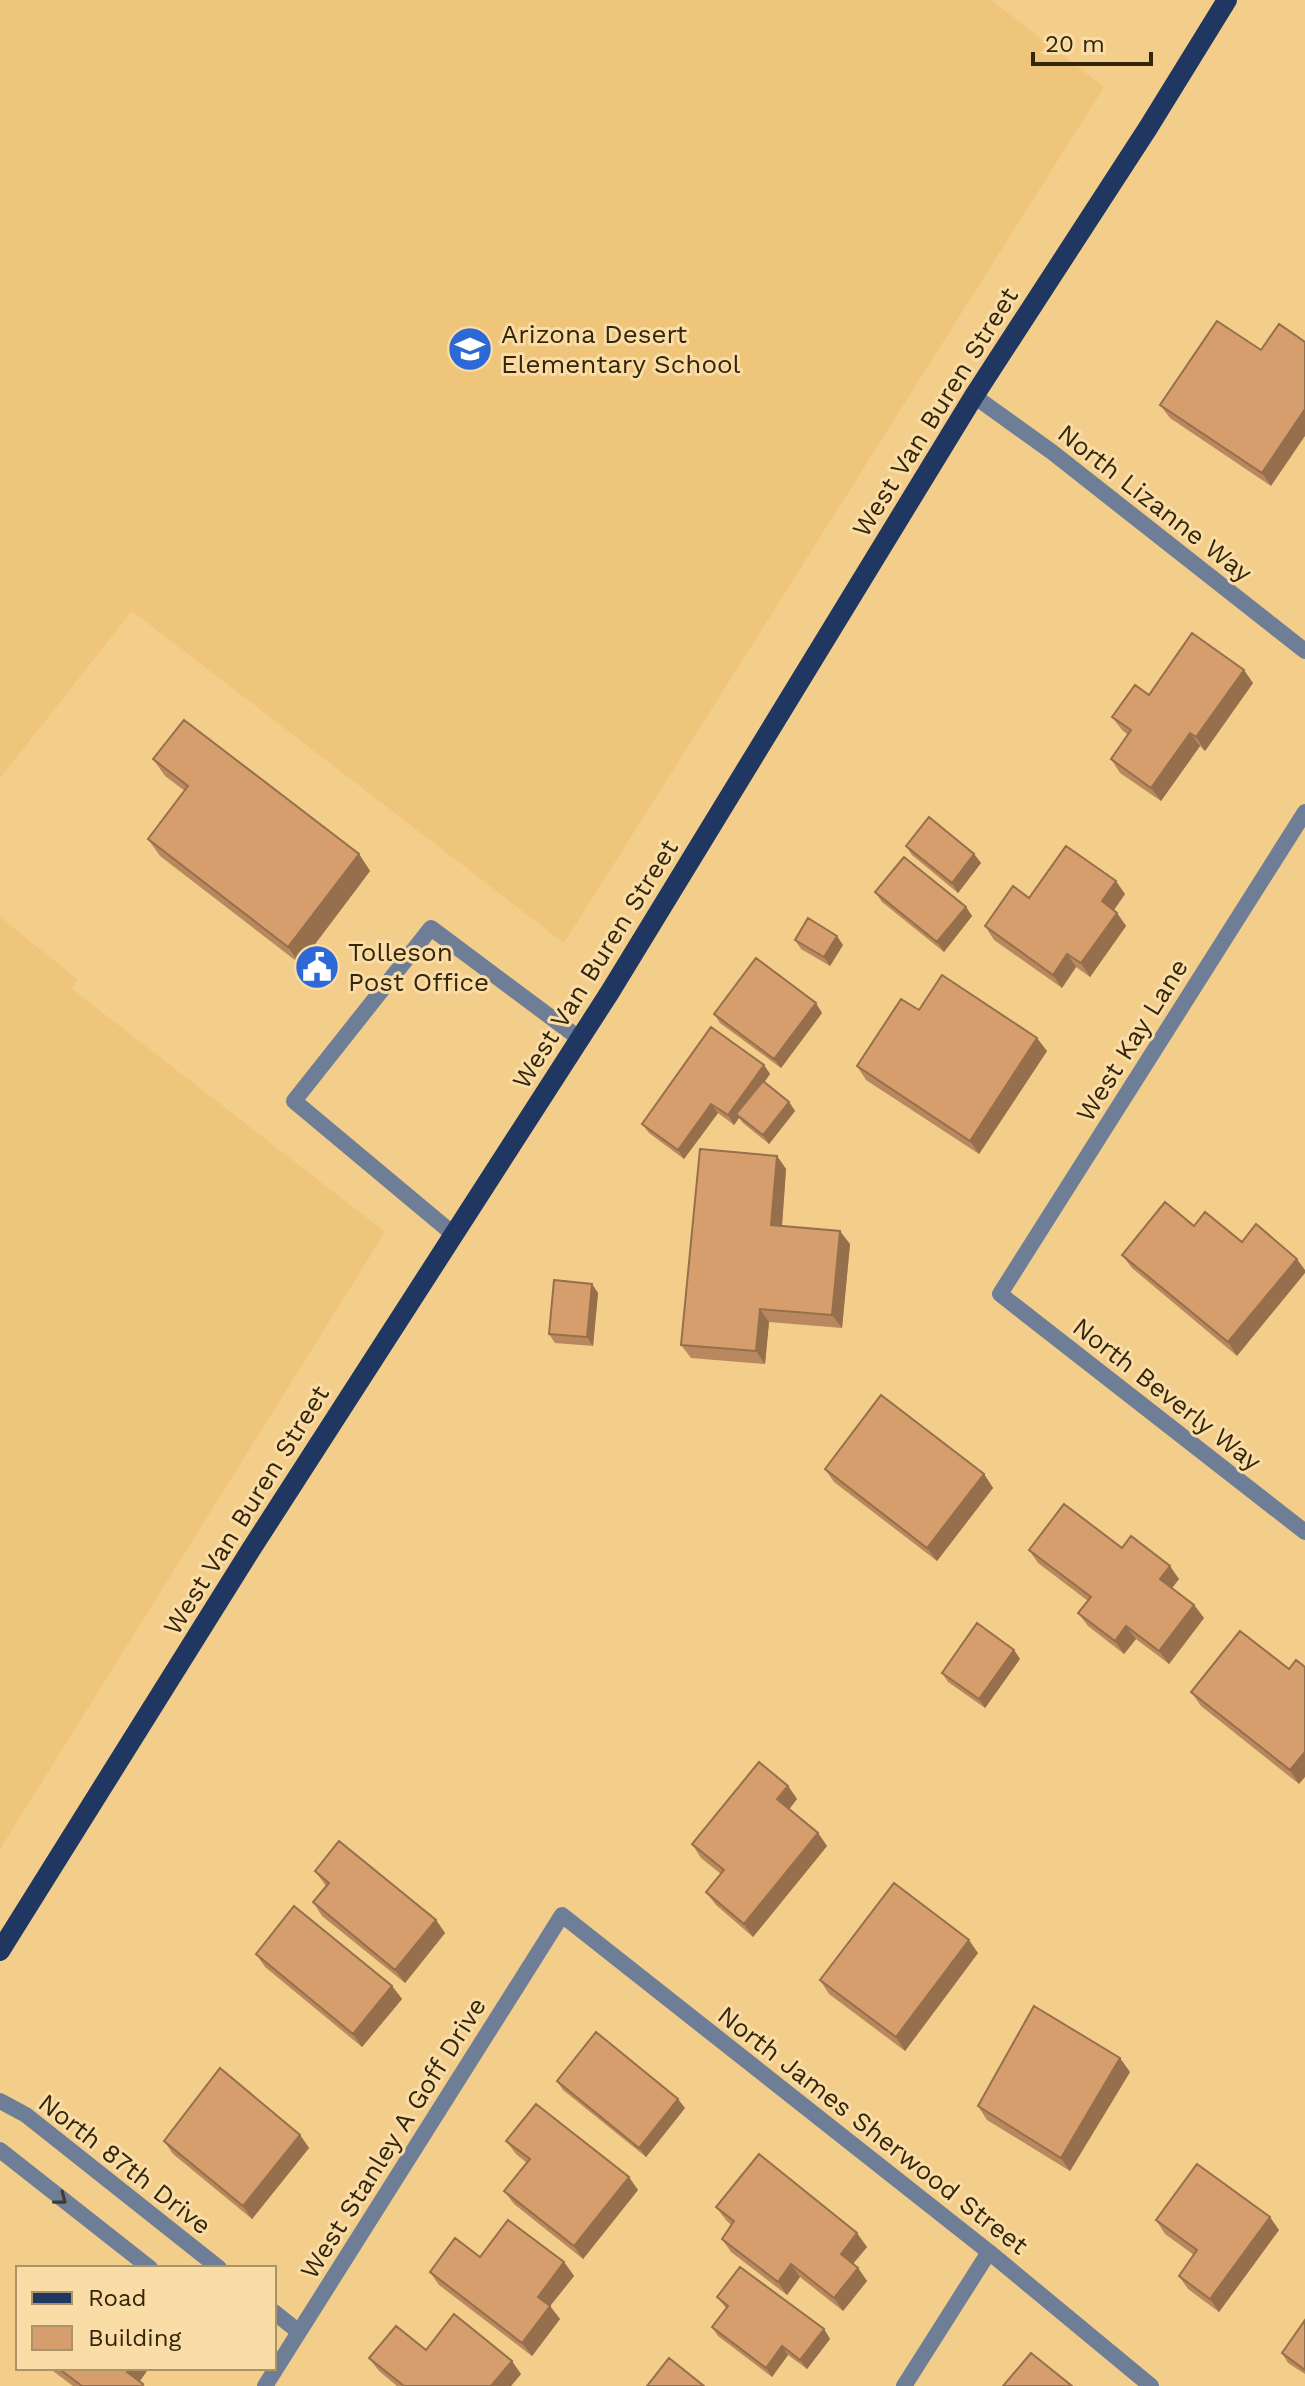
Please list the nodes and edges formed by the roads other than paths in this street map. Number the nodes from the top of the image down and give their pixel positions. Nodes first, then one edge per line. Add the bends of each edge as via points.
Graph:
1 (1227, 0) edge
2 (974, 396) junction
3 (1305, 651) edge
4 (1305, 812) edge
5 (580, 1039) junction
6 (452, 1233) junction
7 (1000, 1294) joint
8 (1305, 1532) edge
9 (562, 1915) joint
10 (0, 1951) edge
11 (0, 2101) edge
12 (0, 2150) edge
13 (989, 2252) junction
14 (147, 2266) edge
15 (216, 2266) edge
16 (276, 2314) edge
17 (299, 2332) junction
18 (276, 2366) edge
19 (904, 2386) edge
20 (1151, 2386) edge

1 - 2 main road, West Van Buren Street
2 - 3 street, North Lizanne Way
2 - 5 main road, West Van Buren Street
4 - 7 street, West Kay Lane
5 - 6 main road, West Van Buren Street
5 - 6 street via 431,928 294,1101
6 - 10 main road, West Van Buren Street
7 - 8 street, North Beverly Way
9 - 13 street, North James Sherwood Street
9 - 17 street, West Stanley A Goff Drive
11 - 15 street, North 87th Drive via 26,2115
12 -> 14 street
13 - 19 street
13 - 20 street, North James Sherwood Street
16 - 17 street
17 - 18 street, West Stanley A Goff Drive

